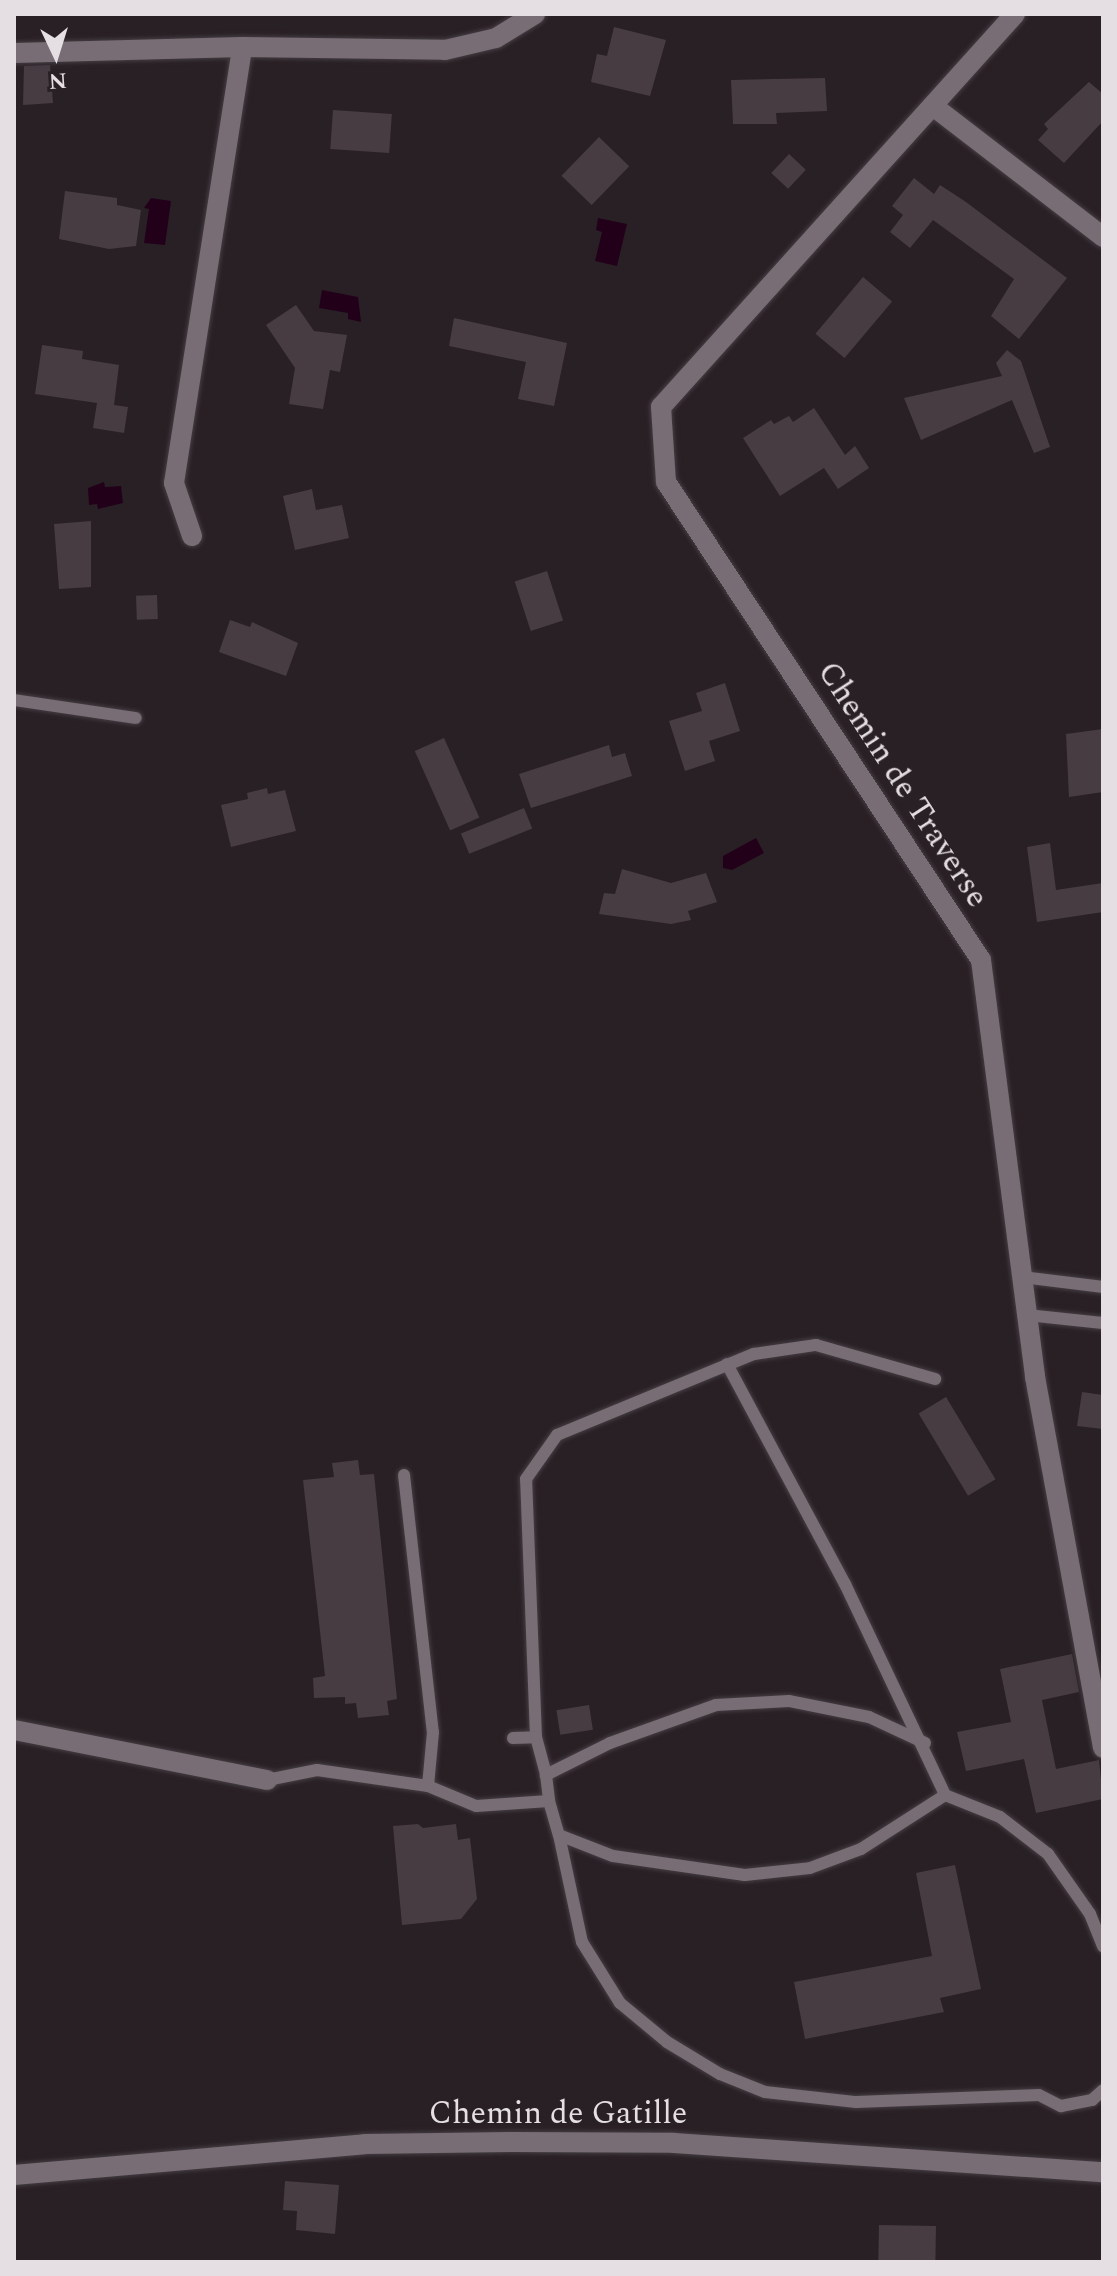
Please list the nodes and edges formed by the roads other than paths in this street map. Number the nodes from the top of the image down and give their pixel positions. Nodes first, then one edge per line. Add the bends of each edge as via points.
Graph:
1 (535, 14) edge
2 (1015, 14) edge
3 (242, 47) junction
4 (14, 53) edge
5 (933, 106) junction
6 (1103, 237) edge
7 (192, 536) dead end
8 (14, 700) edge
9 (136, 718) dead end
10 (1022, 1277) junction
11 (1103, 1287) edge
12 (1027, 1315) junction
13 (1103, 1323) edge
14 (727, 1364) junction
15 (935, 1379) dead end
16 (404, 1475) dead end
17 (14, 1730) edge
18 (536, 1737) junction
19 (513, 1738) dead end
20 (925, 1743) junction
21 (1103, 1748) edge
22 (546, 1775) junction
23 (267, 1780) joint
24 (428, 1786) junction
25 (945, 1795) junction
26 (549, 1801) junction
27 (559, 1835) junction
28 (1103, 1947) edge
29 (1103, 2090) edge
30 (1092, 2100) junction
31 (1103, 2110) edge
32 (1103, 2172) edge
33 (14, 2175) edge

1 - 3 street via 496,38 445,50
2 - 5 street, Chemin de Traverse
3 - 4 street
3 - 7 street via 174,483
5 - 6 street
5 - 10 street, Chemin de Traverse via 661,407 666,482 981,960
8 - 9 lane
10 - 11 lane
10 - 12 street, Chemin de Traverse
12 - 13 lane
12 - 21 street, Chemin de Traverse
14 - 15 lane via 754,1354 816,1345
14 - 18 lane via 557,1435 526,1479
14 - 20 lane
16 - 24 lane via 433,1732
17 - 23 street
18 - 19 lane
18 - 22 lane
20 - 22 lane via 869,1717 789,1701 716,1705 610,1743
20 - 25 lane
22 - 26 lane
23 - 24 lane via 317,1770
24 - 26 lane via 476,1806
25 - 27 lane via 861,1849 810,1868 745,1875 613,1856
25 - 28 lane via 1000,1817 1048,1854 1090,1914
26 - 27 lane
27 - 30 lane via 582,1942 620,2003 667,2042 720,2074 765,2092 856,2102 1039,2095 1061,2106
29 - 30 lane
30 - 31 lane
32 - 33 street, Chemin de Gatille via 674,2143 510,2142 365,2144

